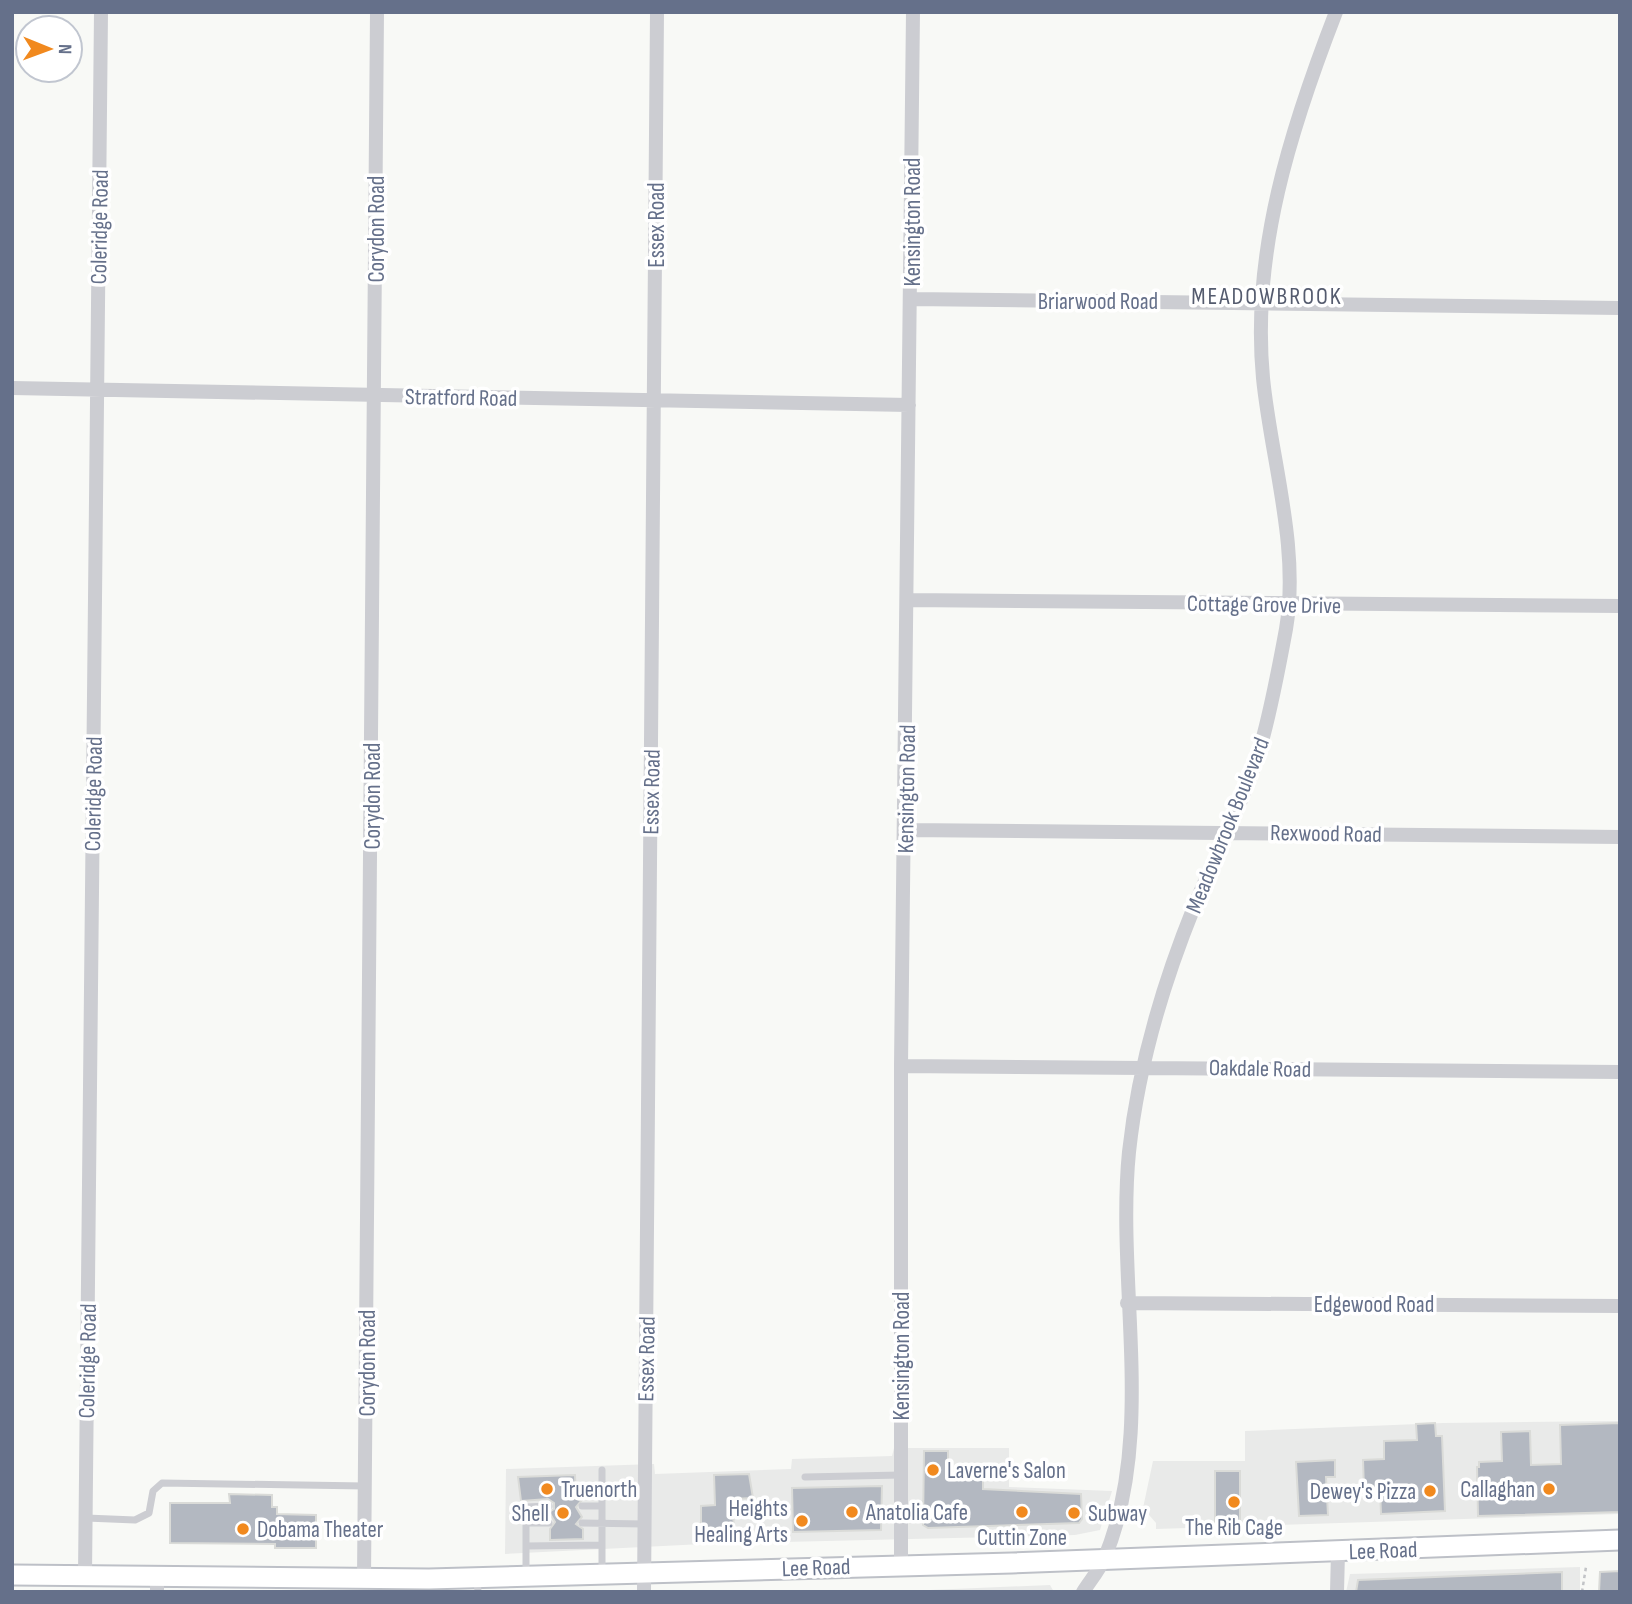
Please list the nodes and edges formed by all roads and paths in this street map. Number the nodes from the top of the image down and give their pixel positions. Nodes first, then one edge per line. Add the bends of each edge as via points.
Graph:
1 (101, 12) edge
2 (377, 12) edge
3 (657, 12) edge
4 (913, 12) edge
5 (1336, 12) edge
6 (912, 299) junction
7 (1262, 302) junction
8 (1620, 308) edge
9 (12, 388) edge
10 (97, 388) junction
11 (375, 396) junction
12 (655, 401) junction
13 (909, 405) junction
14 (908, 600) junction
15 (1290, 604) junction
16 (1620, 606) edge
17 (906, 830) junction
18 (1226, 832) junction
19 (1620, 837) edge
20 (901, 1066) junction
21 (1141, 1067) junction
22 (1620, 1072) edge
23 (1128, 1303) junction
24 (1620, 1306) edge
25 (602, 1471) dead end
26 (901, 1475) junction
27 (805, 1477) dead end
28 (366, 1486) junction
29 (549, 1506) dead end
30 (582, 1506) dead end
31 (602, 1506) junction
32 (86, 1518) junction
33 (526, 1523) junction
34 (550, 1523) dead end
35 (582, 1523) dead end
36 (602, 1523) junction
37 (644, 1524) junction
38 (1620, 1541) edge
39 (602, 1545) junction
40 (526, 1546) junction
41 (1338, 1552) junction
42 (1104, 1559) junction
43 (901, 1565) junction
44 (1586, 1567) dead end
45 (12, 1574) edge
46 (602, 1574) junction
47 (85, 1575) junction
48 (526, 1576) junction
49 (365, 1579) junction
50 (644, 1582) edge
51 (157, 1584) edge
52 (429, 1585) edge
53 (477, 1585) edge
54 (1083, 1592) edge
55 (1337, 1592) edge
56 (1582, 1592) edge

1 - 10 street, Coleridge Road
2 - 11 street, Corydon Road
3 - 12 street, Essex Road
4 - 6 street, Kensington Road
5 - 7 street, Meadowbrook Boulevard via 1302,100 1278,190
6 - 7 street, Briarwood Road
6 - 13 street, Kensington Road
7 - 8 street, Briarwood Road
7 - 15 street, Meadowbrook Boulevard via 1263,375
9 - 10 street, Stratford Road
10 - 11 street, Stratford Road
10 - 32 street, Coleridge Road
11 - 12 street, Stratford Road
11 - 28 street, Corydon Road
12 - 13 street, Stratford Road
12 - 37 street, Essex Road
13 - 14 street, Kensington Road
14 - 15 street, Cottage Grove Drive
14 - 17 street, Kensington Road
15 - 16 street, Cottage Grove Drive
15 - 18 street, Meadowbrook Boulevard via 1261,745
17 - 18 street, Rexwood Road
17 - 20 street, Kensington Road
18 - 19 street, Rexwood Road
18 - 21 street, Meadowbrook Boulevard via 1192,910
20 - 21 street, Oakdale Road
20 - 26 street, Kensington Road
21 - 22 street, Oakdale Road
21 - 23 street, Meadowbrook Boulevard via 1129,1153
23 - 24 street, Edgewood Road
23 - 42 street, Meadowbrook Boulevard via 1130,1443 1125,1484
25 - 31 lane
26 - 27 lane
26 - 43 street, Kensington Road
28 - 32 lane via 162,1483 153,1491 149,1513 135,1520
28 - 49 street, Corydon Road
29 - 33 lane via 526,1507
30 - 31 lane
31 - 36 lane
32 - 47 street, Coleridge Road
33 - 34 lane
33 - 40 lane
35 - 36 lane
36 - 37 lane
36 - 39 lane
37 - 50 street, Essex Road
38 - 41 main road, Lee Road
39 - 40 lane
39 - 46 lane
40 - 48 lane
41 - 42 main road, Lee Road
41 - 55 street
42 - 43 main road, Lee Road
42 - 54 street, Meadowbrook Boulevard
43 - 50 main road, Lee Road
44 - 56 path
45 - 47 main road, Lee Road
46 - 48 main road, Lee Road
46 - 50 main road, Lee Road
47 - 51 main road, Lee Road
48 - 53 main road, Lee Road
49 - 51 main road, Lee Road
49 - 52 main road, Lee Road
52 - 53 main road, Lee Road

